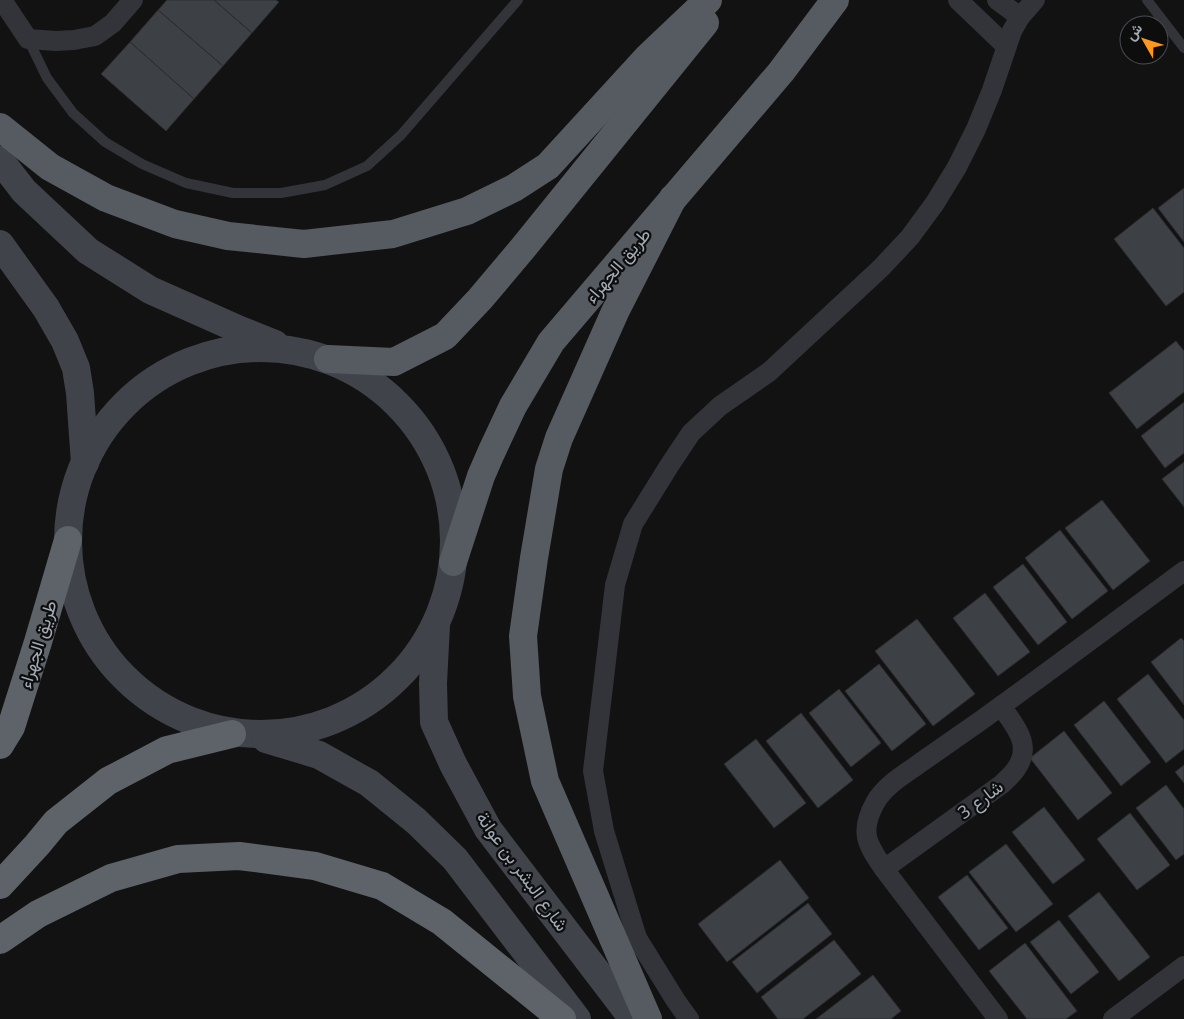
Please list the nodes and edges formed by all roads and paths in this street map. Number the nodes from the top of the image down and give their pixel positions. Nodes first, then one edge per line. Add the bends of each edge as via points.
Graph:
1 (2, 0) edge
2 (133, 0) edge
3 (518, 0) edge
4 (708, 0) edge
5 (723, 0) edge
6 (835, 0) edge
7 (958, 0) edge
8 (997, 0) edge
9 (1035, 0) edge
10 (1147, 0) edge
11 (1020, 17) junction
12 (28, 40) junction
13 (1006, 46) junction
14 (1184, 48) edge
15 (0, 127) edge
16 (0, 160) edge
17 (673, 198) junction
18 (0, 244) edge
19 (288, 349) junction
20 (328, 359) junction
21 (85, 463) junction
22 (68, 540) junction
23 (454, 562) junction
24 (1184, 571) edge
25 (437, 622) junction
26 (1000, 706) junction
27 (241, 734) junction
28 (0, 745) edge
29 (884, 869) junction
30 (0, 885) edge
31 (0, 940) edge
32 (1184, 966) edge
33 (562, 1019) edge
34 (577, 1019) edge
35 (633, 1019) edge
36 (648, 1019) edge
37 (690, 1019) edge
38 (998, 1019) edge
39 (1113, 1019) edge

1 - 12 street
2 - 12 street via 112,24 95,36 74,40
3 - 12 lane via 401,135 367,166 326,185 281,193 233,193 186,183 142,164 106,142 73,112 47,78
4 - 15 highway via 647,58 548,166 514,188 467,211 393,234 304,244 228,236 175,224 106,198 50,168
5 - 20 highway via 523,248 445,336 394,362
6 - 17 highway, طريق الجهراء via 781,72
7 - 13 street
8 - 11 street
9 - 11 street
10 - 14 lane
11 - 13 street
13 - 37 street via 973,136 935,203 910,237 769,372 720,406 691,433 633,524 615,585 594,771 604,831 638,938
16 - 19 main road via 24,191 88,251 150,290
17 - 23 highway, طريق الجهراء via 551,342 513,406 491,453
17 - 36 highway via 615,312 548,469 523,636 527,696 545,781
18 - 21 main road via 46,308 76,368
19 - 20 main road
19 - 21 main road via 226,351 183,364 152,382 125,405 102,432
20 - 23 main road via 366,378 400,405 426,439 444,477 453,519
21 - 22 main road via 72,500
22 - 27 main road via 70,570 88,628 124,678 147,698 174,714 202,725
22 - 28 highway, طريق الجهراء via 11,727
23 - 25 main road
24 - 26 street
25 - 27 main road via 412,661 380,694 340,718 296,731
25 - 35 main road, شارع البشر بن عوانة via 434,722 453,764 488,829
26 - 29 street via 891,784 876,802 866,837
26 - 29 street, شارع 3 via 1016,728 1024,748 1022,760 1015,770 1002,784
27 - 30 highway via 167,750 108,781 56,822
27 - 34 main road via 319,755 369,783 416,821 455,859
29 - 38 street
31 - 33 highway via 38,914 111,878 178,860 238,856 315,866 382,886 442,922
32 - 39 street

